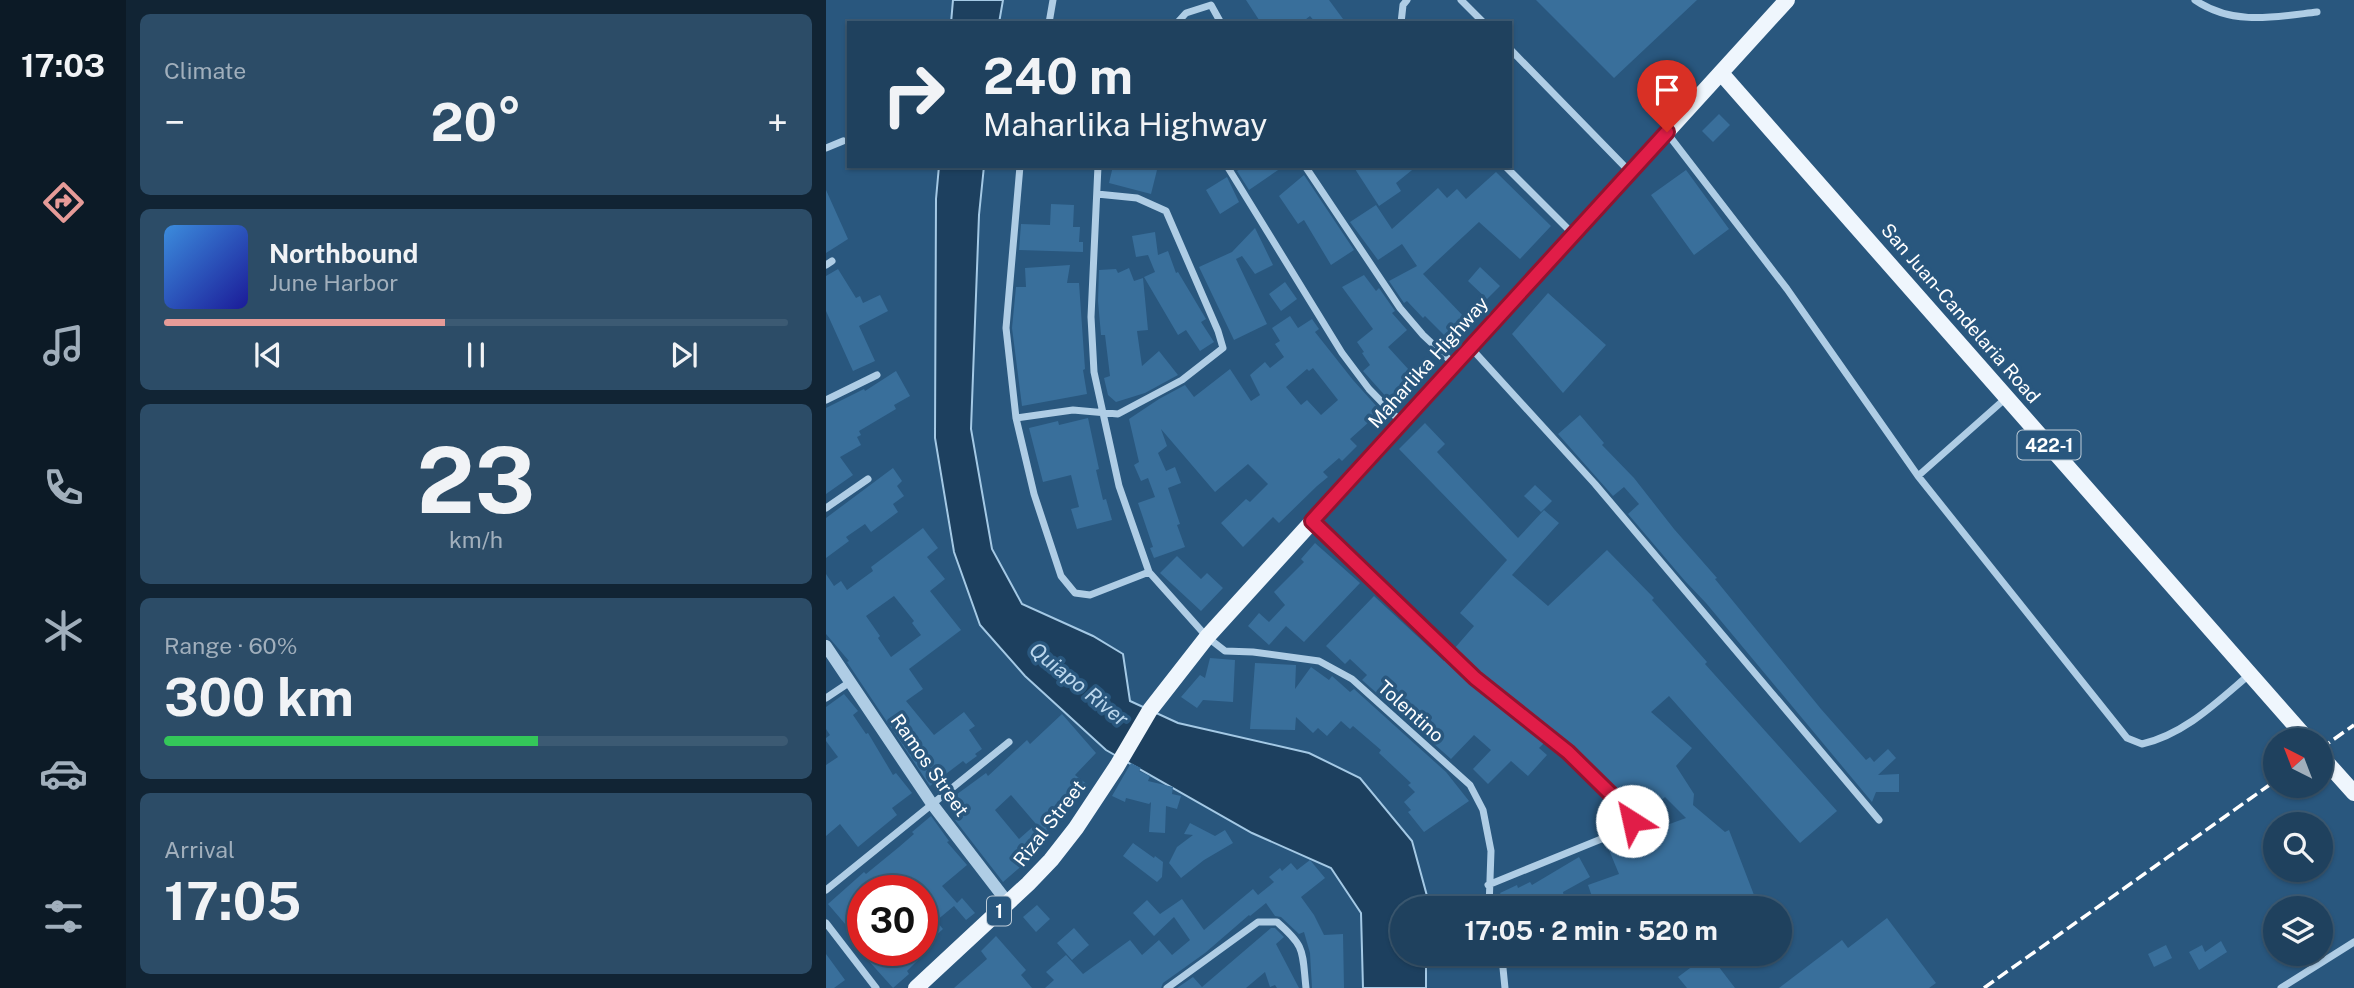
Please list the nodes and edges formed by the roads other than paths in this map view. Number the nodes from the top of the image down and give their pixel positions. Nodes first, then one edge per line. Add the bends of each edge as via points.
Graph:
1 (1053, 0) edge
2 (1407, 0) edge
3 (1461, 0) edge
4 (1787, 0) edge
5 (2196, 0) edge
6 (2317, 12) dead end
7 (1049, 21) edge
8 (1179, 21) edge
9 (1220, 21) edge
10 (1401, 21) edge
11 (1482, 21) edge
12 (1512, 51) edge
13 (1721, 73) junction
14 (1667, 132) junction
15 (843, 141) dead end
16 (826, 148) edge
17 (1020, 168) edge
18 (1098, 168) edge
19 (1228, 168) edge
20 (1306, 168) edge
21 (1507, 168) edge
22 (1630, 172) junction
23 (1097, 194) junction
24 (1573, 234) junction
25 (1470, 348) junction
26 (1454, 365) junction
27 (877, 375) dead end
28 (2007, 397) junction
29 (826, 400) edge
30 (1101, 412) junction
31 (1016, 418) junction
32 (1402, 423) junction
33 (1918, 476) junction
34 (868, 479) dead end
35 (826, 508) edge
36 (1312, 521) junction
37 (1149, 572) junction
38 (1207, 637) junction
39 (826, 646) edge
40 (2250, 674) junction
41 (850, 682) junction
42 (826, 698) edge
43 (2297, 728) edge
44 (1009, 742) dead end
45 (1117, 766) joint
46 (2333, 770) edge
47 (2354, 793) edge
48 (932, 804) junction
49 (1879, 820) dead end
50 (1488, 885) junction
51 (826, 890) edge
52 (1488, 896) edge
53 (1008, 902) junction
54 (826, 923) edge
55 (2354, 943) edge
56 (1502, 966) edge
57 (2291, 986) edge
58 (876, 988) edge
59 (916, 988) edge
60 (1167, 988) edge
61 (1306, 988) edge
62 (1505, 988) edge
63 (2281, 988) edge

1 - 7 street
2 - 10 street
3 - 11 street
4 - 13 main road, Maharlika Highway / 1
5 - 6 street via 2232,17 2259,19
8 - 9 street via 1186,13 1211,5
12 - 22 street
13 - 14 main road, Maharlika Highway / 1
13 - 28 main road, San Juan-Candelaria Road / 422-1
14 - 22 main road, Maharlika Highway / 1
14 - 33 street via 1787,289
15 - 16 street
17 - 31 street via 1006,328
18 - 23 street
19 - 32 street via 1342,353
20 - 26 street via 1400,307
21 - 24 street
22 - 24 main road, Maharlika Highway / 1
23 - 30 street via 1091,317
23 - 30 street via 1137,198 1166,211 1223,348 1182,380 1118,414
24 - 25 main road, Maharlika Highway / 1
25 - 26 main road, Maharlika Highway / 1
25 - 49 street via 1595,484
26 - 32 main road, Maharlika Highway / 1
27 - 29 street
28 - 33 street
28 - 40 main road, San Juan-Candelaria Road / 422-1
30 - 31 street via 1073,410
30 - 37 street via 1119,486
31 - 37 street via 1034,494 1061,576 1075,593 1090,595
32 - 36 main road, Maharlika Highway / 1
33 - 40 street via 2127,737 2142,744 2152,742 2192,722
34 - 35 street
36 - 38 main road, Maharlika Highway / 1
36 - 50 street via 1475,678 1568,752 1631,814 1632,821 1621,831
37 - 38 street
38 - 45 main road, Maharlika Highway / 1 via 1150,710
38 - 50 street, Tolentino via 1225,651 1319,661 1352,679 1470,785 1483,810 1491,851
39 - 41 street, Ramos Street
40 - 43 main road, San Juan-Candelaria Road / 422-1
41 - 42 street
41 - 48 street, Ramos Street
44 - 48 street
45 - 53 main road, Rizal Street / 1 via 1051,860
46 - 47 main road
48 - 51 street
48 - 53 street, Ramos Street
50 - 52 street, Tolentino
53 - 59 main road, Rizal Street / 1
54 - 58 street
55 - 57 street
56 - 62 street
57 - 63 street
60 - 61 street via 1258,922 1277,922 1296,939 1303,953

